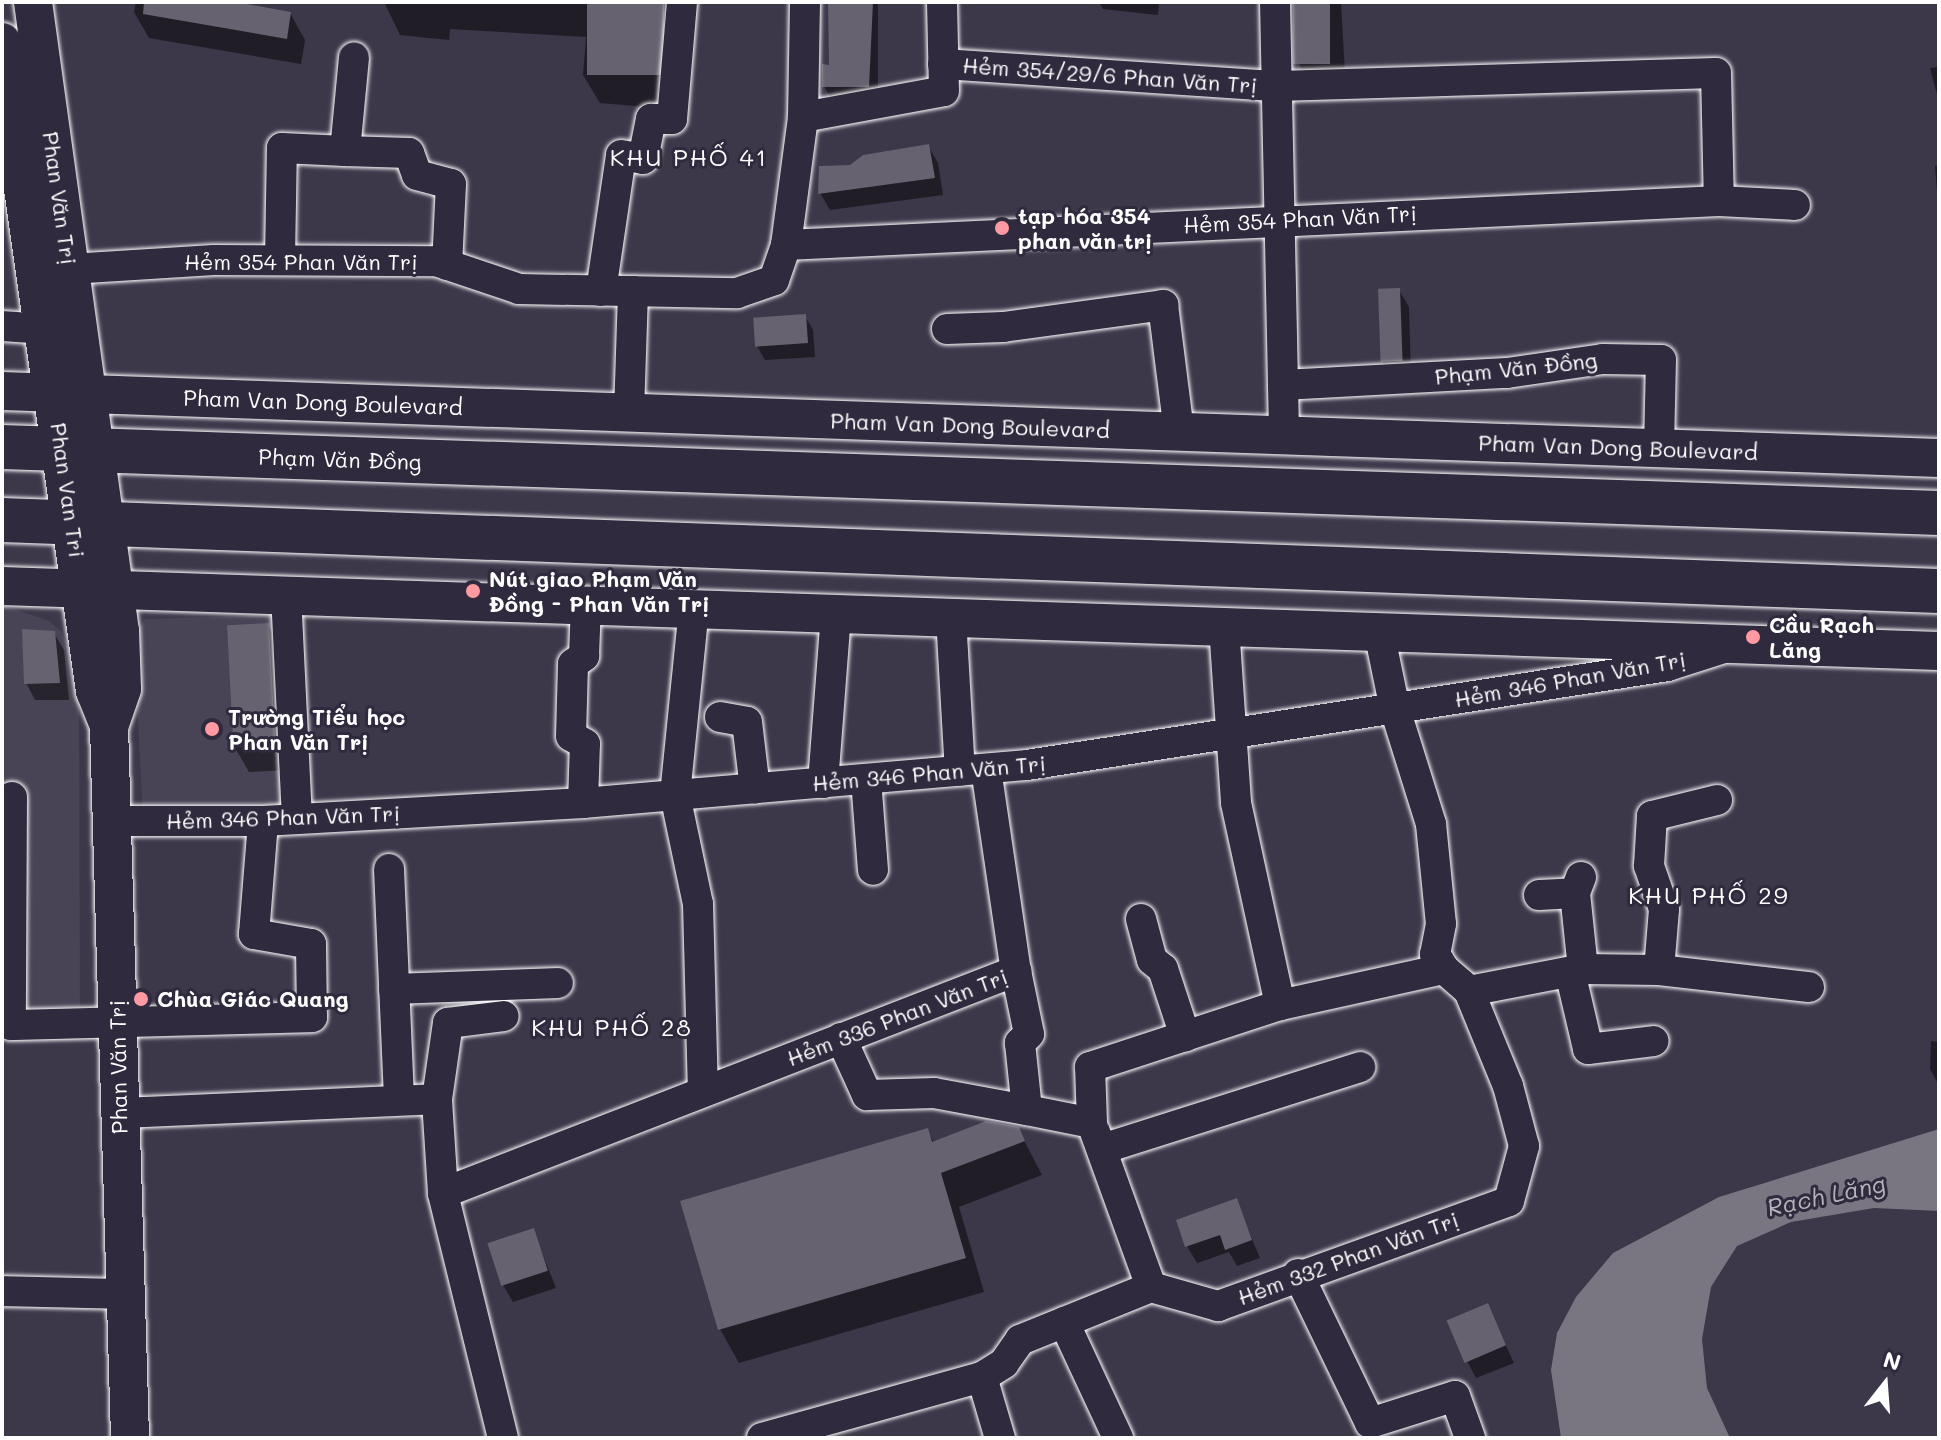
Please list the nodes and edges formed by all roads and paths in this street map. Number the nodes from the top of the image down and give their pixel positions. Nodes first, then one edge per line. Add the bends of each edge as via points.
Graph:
1 (33, 2) edge
2 (682, 2) edge
3 (805, 2) edge
4 (942, 2) edge
5 (1275, 2) edge
6 (2, 42) edge
7 (354, 57) dead end
8 (943, 64) junction
9 (1277, 86) junction
10 (803, 117) junction
11 (345, 151) junction
12 (1719, 201) junction
13 (1795, 205) dead end
14 (1280, 220) junction
15 (786, 245) junction
16 (280, 259) junction
17 (447, 265) junction
18 (70, 269) junction
19 (601, 291) junction
20 (633, 291) junction
21 (2, 326) edge
22 (44, 329) junction
23 (947, 329) dead end
24 (1283, 385) junction
25 (2, 391) edge
26 (71, 394) junction
27 (543, 410) junction
28 (629, 413) junction
29 (1179, 432) junction
30 (1284, 435) junction
31 (2, 447) edge
32 (1659, 448) junction
33 (79, 450) junction
34 (1939, 458) edge
35 (543, 466) junction
36 (1653, 503) junction
37 (1939, 513) edge
38 (2, 520) edge
39 (90, 526) junction
40 (2, 586) edge
41 (99, 587) junction
42 (1939, 591) edge
43 (286, 594) junction
44 (586, 604) junction
45 (694, 608) junction
46 (836, 613) junction
47 (951, 617) junction
48 (1224, 626) junction
49 (1379, 632) junction
50 (1736, 644) junction
51 (1936, 653) edge
52 (1395, 709) junction
53 (720, 717) dead end
54 (1229, 734) junction
55 (973, 770) junction
56 (866, 779) junction
57 (823, 783) junction
58 (755, 789) junction
59 (675, 795) junction
60 (12, 797) dead end
61 (1717, 800) dead end
62 (583, 803) junction
63 (297, 819) junction
64 (112, 821) junction
65 (263, 821) junction
66 (389, 869) dead end
67 (873, 870) dead end
68 (1539, 895) dead end
69 (1141, 919) dead end
70 (1444, 969) junction
71 (1576, 970) junction
72 (1659, 970) junction
73 (1016, 971) junction
74 (558, 983) dead end
75 (1809, 987) dead end
76 (394, 989) junction
77 (1469, 991) junction
78 (1280, 1005) junction
79 (504, 1016) dead end
80 (117, 1023) junction
81 (1185, 1036) junction
82 (841, 1038) junction
83 (1654, 1041) dead end
84 (1360, 1067) dead end
85 (703, 1092) junction
86 (437, 1099) junction
87 (399, 1100) junction
88 (1027, 1110) junction
89 (120, 1113) junction
90 (1097, 1136) junction
91 (443, 1193) junction
92 (1298, 1274) junction
93 (1151, 1287) junction
94 (2, 1291) edge
95 (125, 1294) junction
96 (1064, 1322) junction
97 (982, 1377) junction
98 (130, 1438) edge
99 (503, 1438) edge
100 (762, 1438) edge
101 (1000, 1438) edge
102 (1118, 1438) edge
103 (1470, 1438) edge

1 - 18 main road, Phan Văn Trị
2 - 19 street via 672,119 651,119 643,159 621,155
3 - 10 street
4 - 8 street
5 - 9 street
6 - 22 main road, Phan Văn Trị
7 - 11 street
8 - 9 street, Hẻm 354/29/6 Phan Văn Trị
8 - 10 street via 944,91
9 - 12 street, Hẻm 354/29/6 Phan Văn Trị via 1716,73
9 - 14 street
10 - 15 street
11 - 16 street via 282,148
11 - 17 street via 409,153 417,175 451,184
12 - 13 street, Hẻm 354 Phan Văn Trị
12 - 14 street, Hẻm 354 Phan Văn Trị
14 - 15 street, Hẻm 354 Phan Văn Trị
14 - 24 street
15 - 20 street, Hẻm 354 Phan Văn Trị via 774,280 737,293
16 - 17 street, Hẻm 354 Phan Văn Trị
16 - 18 street, Hẻm 354 Phan Văn Trị
17 - 19 street, Hẻm 354 Phan Văn Trị via 519,289
18 - 26 main road, Phan Văn Trị
19 - 20 street, Hẻm 354 Phan Văn Trị
20 - 28 street
21 - 22 street
22 - 26 main road, Phan Văn Trị
23 - 29 street via 1003,327 1163,305
24 - 30 street
24 - 32 street, Phạm Văn Đồng via 1507,373 1603,359 1661,360
25 - 26 main road, Pham Van Dong Boulevard
26 - 27 main road, Pham Van Dong Boulevard
26 - 33 main road, Phan Van Tri
27 - 28 main road, Pham Van Dong Boulevard
27 - 35 main road
28 - 29 main road, Pham Van Dong Boulevard
29 - 30 main road, Pham Van Dong Boulevard
30 - 32 main road, Pham Van Dong Boulevard
31 - 33 highway
32 - 34 main road, Pham Van Dong Boulevard
32 - 36 main road
33 - 35 highway, Phạm Văn Đồng
33 - 39 main road, Phan Van Tri
35 - 36 highway
36 - 37 highway
38 - 39 highway
39 - 41 main road, Phan Van Tri
39 - 42 highway
40 - 41 main road
41 - 43 main road
41 - 64 main road, Phan Văn Trị via 122,689 109,726
43 - 44 main road
43 - 63 street
44 - 45 main road
44 - 62 street via 584,656 573,664 571,736 585,744
45 - 46 main road
45 - 59 street
46 - 47 main road
46 - 57 street
47 - 48 main road
47 - 55 street
48 - 49 main road
48 - 54 street
49 - 50 main road
49 - 52 street
50 - 51 main road
50 - 52 street, Hẻm 346 Phan Văn Trị via 1668,666
52 - 54 street, Hẻm 346 Phan Văn Trị
52 - 70 street via 1431,824 1441,924 1435,954
53 - 58 street via 747,722
54 - 55 street, Hẻm 346 Phan Văn Trị
54 - 78 street via 1236,803
55 - 56 street, Hẻm 346 Phan Văn Trị
55 - 73 street
56 - 57 street, Hẻm 346 Phan Văn Trị
56 - 67 street
57 - 58 street, Hẻm 346 Phan Văn Trị
58 - 59 street, Hẻm 346 Phan Văn Trị
59 - 62 street, Hẻm 346 Phan Văn Trị
59 - 85 street via 698,904
60 - 80 street via 11,1025
61 - 72 street via 1652,816 1649,866 1664,909
62 - 63 street, Hẻm 346 Phan Văn Trị
63 - 65 street, Hẻm 346 Phan Văn Trị
64 - 65 street, Hẻm 346 Phan Văn Trị
64 - 80 main road, Phan Văn Trị
65 - 80 street via 254,934 311,944 312,1017
66 - 76 street
68 - 71 street via 1578,885
69 - 81 street via 1152,960 1163,969
70 - 77 street
70 - 78 street
71 - 72 street
71 - 77 street
71 - 83 street via 1588,1049
72 - 75 street
73 - 82 street, Hẻm 336 Phan Văn Trị
73 - 88 street, Hẻm 336 Phan Văn Trị via 1029,1034 1020,1043
74 - 76 street
76 - 87 street
77 - 92 street, Hẻm 332 Phan Văn Trị via 1508,1086 1524,1146 1509,1201
78 - 81 street
79 - 86 street via 448,1023
80 - 89 main road, Phan Văn Trị
81 - 90 street via 1090,1067
82 - 85 street, Hẻm 336 Phan Văn Trị
82 - 88 street via 867,1095 934,1093
84 - 90 street
85 - 91 street, Hẻm 336 Phan Văn Trị
86 - 87 street
86 - 91 street
87 - 89 street
88 - 90 street
89 - 95 main road, Phan Văn Trị
90 - 93 street
91 - 99 street
92 - 93 street, Hẻm 332 Phan Văn Trị via 1218,1306
92 - 103 street via 1370,1423 1455,1396
93 - 96 street
94 - 95 street
95 - 98 main road
96 - 97 street via 1020,1340 1004,1363
96 - 102 street
97 - 100 street
97 - 101 street

